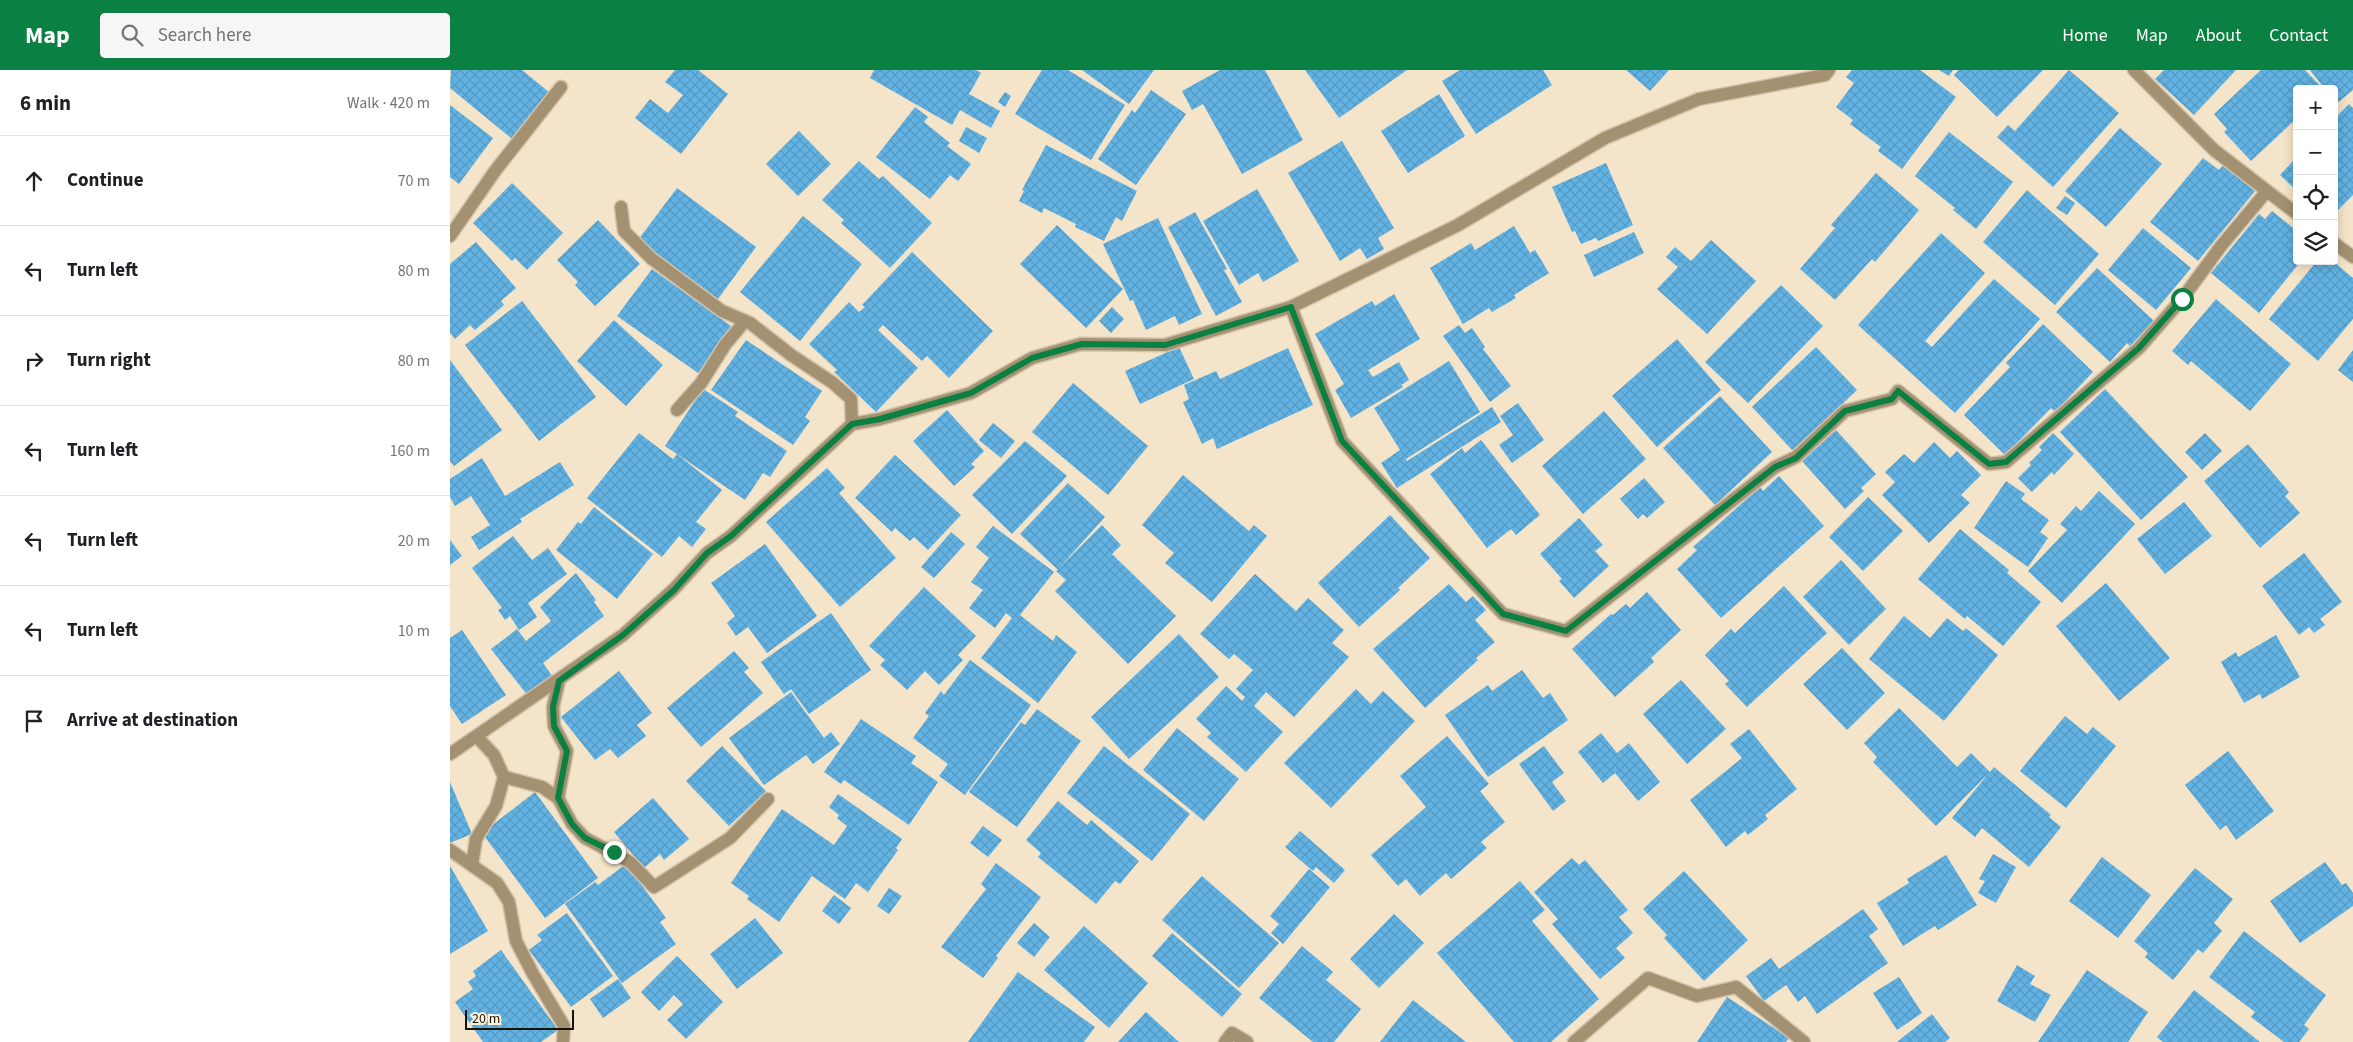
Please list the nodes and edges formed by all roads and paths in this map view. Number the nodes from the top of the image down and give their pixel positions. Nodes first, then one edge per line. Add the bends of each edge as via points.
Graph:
1 (1829, 70) edge
2 (2134, 70) edge
3 (561, 87) dead end
4 (2267, 191) junction
5 (621, 207) dead end
6 (2293, 211) edge
7 (450, 236) edge
8 (2338, 246) edge
9 (2353, 257) edge
10 (1291, 307) junction
11 (745, 320) junction
12 (677, 410) dead end
13 (852, 424) junction
14 (559, 681) junction
15 (477, 736) junction
16 (450, 754) edge
17 (504, 777) junction
18 (558, 798) junction
19 (768, 799) dead end
20 (450, 850) edge
21 (472, 865) junction
22 (562, 1042) edge
23 (1225, 1042) edge
24 (1247, 1042) edge
25 (1574, 1042) edge
26 (1804, 1042) edge

1 - 10 street via 1826,75 1699,99 1605,138 1458,225
2 - 4 street via 2214,150
3 - 7 street via 495,171
4 - 6 street
4 - 10 street via 2139,348 2006,462 1989,464 1898,391 1892,399 1845,411 1796,458 1775,467 1566,631 1503,614 1342,441
5 - 11 street via 624,231 652,259 722,311
8 - 9 street
10 - 13 street via 1165,345 1082,344 1032,358 971,393
11 - 12 street
11 - 13 street via 851,399
13 - 14 street via 731,536 707,553 674,590 623,635
14 - 15 street
14 - 18 street via 553,707 554,726 567,751
15 - 16 street
15 - 17 street via 494,755
17 - 18 street via 542,787
17 - 21 street via 496,806 476,839
18 - 19 street via 572,824 585,838 630,862 654,887 730,838
20 - 21 street
21 - 22 street via 497,883 509,902 516,941 564,1026
23 - 24 street via 1232,1033
25 - 26 street via 1648,978 1697,996 1736,986

